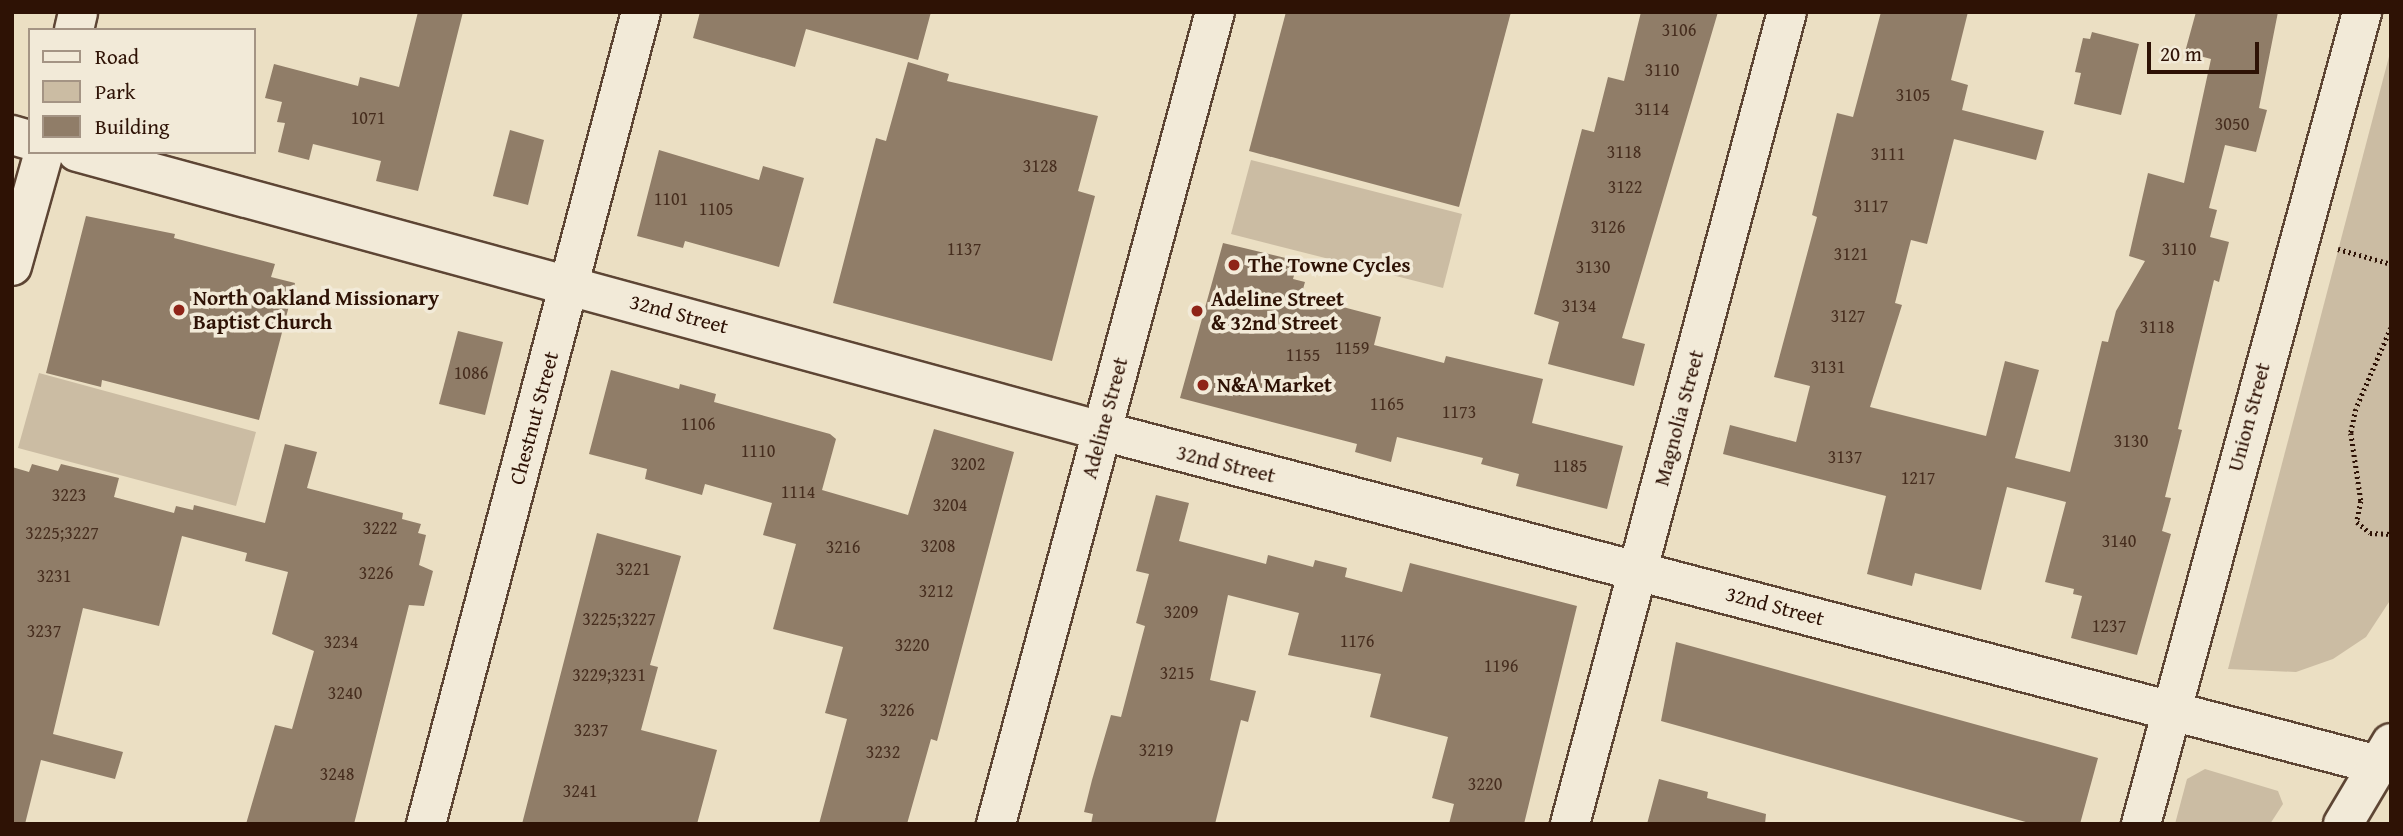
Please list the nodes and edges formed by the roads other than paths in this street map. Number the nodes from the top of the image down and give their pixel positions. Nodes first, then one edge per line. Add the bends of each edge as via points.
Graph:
1 (641, 12) edge
2 (1214, 12) edge
3 (1787, 12) edge
4 (2362, 12) edge
5 (43, 154) edge
6 (84, 154) edge
7 (12, 266) edge
8 (569, 284) junction
9 (1102, 431) junction
10 (1638, 570) junction
11 (2171, 711) junction
12 (2386, 769) edge
13 (426, 824) edge
14 (996, 824) edge
15 (1570, 824) edge
16 (2141, 824) edge
17 (2343, 824) edge

1 - 8 street, Chestnut Street
2 - 9 street, Adeline Street
3 - 10 street, Magnolia Street
4 - 11 street, Union Street
5 - 7 street
6 - 8 street, 32nd Street
8 - 9 street, 32nd Street
8 - 13 street, Chestnut Street
9 - 10 street, 32nd Street
9 - 14 street, Adeline Street
10 - 11 street, 32nd Street
10 - 15 street, Magnolia Street
11 - 12 street, 32nd Street
11 - 16 street, Union Street
12 - 17 street

